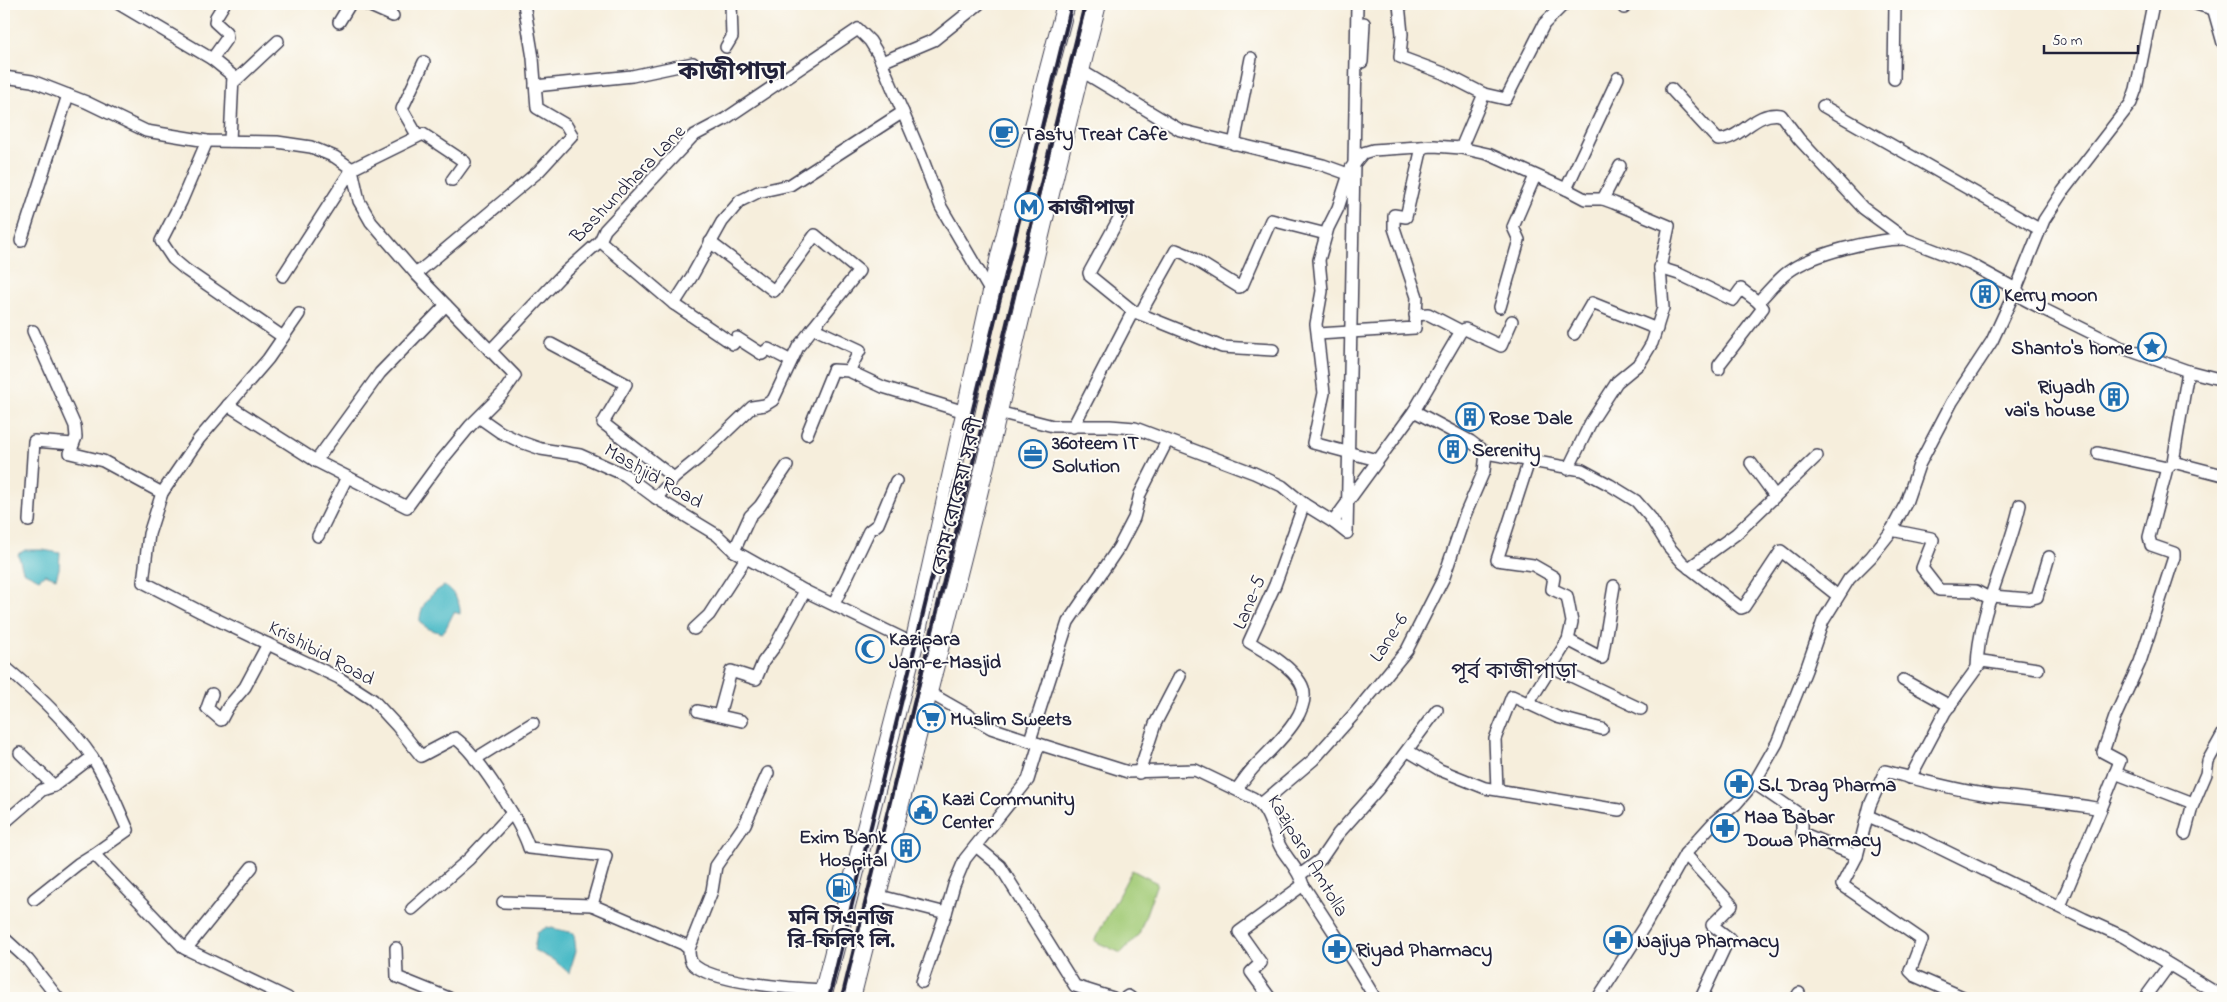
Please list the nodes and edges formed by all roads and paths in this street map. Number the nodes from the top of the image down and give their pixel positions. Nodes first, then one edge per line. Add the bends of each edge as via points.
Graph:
1 (118, 4) edge
2 (224, 4) edge
3 (350, 4) edge
4 (366, 4) edge
5 (524, 4) edge
6 (732, 4) edge
7 (979, 4) edge
8 (1066, 4) edge
9 (1098, 4) edge
10 (1356, 4) edge
11 (1364, 4) edge
12 (1399, 4) edge
13 (1564, 4) edge
14 (1895, 4) edge
15 (2153, 4) edge
16 (2196, 4) edge
17 (2216, 6) edge
18 (393, 16) dead end
19 (339, 22) dead end
20 (278, 41) dead end
21 (2223, 43) edge
22 (726, 46) dead end
23 (1252, 58) dead end
24 (212, 59) junction
25 (424, 62) dead end
26 (882, 62) junction
27 (693, 63) dead end
28 (1080, 70) junction
29 (4, 77) edge
30 (1618, 78) dead end
31 (1894, 79) dead end
32 (1361, 81) dead end
33 (233, 83) junction
34 (535, 86) junction
35 (1671, 89) dead end
36 (1484, 94) junction
37 (68, 95) junction
38 (1823, 106) dead end
39 (903, 112) junction
40 (417, 135) junction
41 (207, 141) junction
42 (230, 141) junction
43 (1234, 144) junction
44 (1422, 148) junction
45 (1461, 148) junction
46 (1620, 166) dead end
47 (352, 169) junction
48 (1348, 174) junction
49 (1535, 176) junction
50 (452, 180) dead end
51 (1566, 189) junction
52 (1603, 199) junction
53 (1123, 211) dead end
54 (2039, 229) junction
55 (1326, 234) junction
56 (1905, 239) junction
57 (21, 241) dead end
58 (600, 242) junction
59 (710, 242) junction
60 (1660, 268) junction
61 (416, 274) junction
62 (283, 276) dead end
63 (2016, 289) junction
64 (992, 294) junction
65 (1758, 302) junction
66 (674, 304) junction
67 (446, 305) junction
68 (1500, 307) dead end
69 (1137, 313) junction
70 (299, 314) dead end
71 (1415, 315) junction
72 (1512, 321) dead end
73 (813, 328) junction
74 (1657, 329) junction
75 (33, 331) dead end
76 (1461, 332) junction
77 (1318, 334) junction
78 (1574, 334) dead end
79 (283, 337) junction
80 (551, 344) dead end
81 (1273, 350) dead end
82 (490, 351) junction
83 (791, 361) junction
84 (1719, 368) dead end
85 (849, 371) junction
86 (2188, 371) junction
87 (2223, 380) edge
88 (228, 405) junction
89 (1414, 411) junction
90 (965, 412) junction
91 (998, 412) junction
92 (480, 418) junction
93 (1073, 427) junction
94 (807, 434) dead end
95 (1167, 441) junction
96 (73, 444) junction
97 (1486, 453) junction
98 (2098, 453) dead end
99 (1816, 456) dead end
100 (1377, 460) junction
101 (316, 461) junction
102 (1529, 461) junction
103 (1751, 463) dead end
104 (2170, 465) junction
105 (787, 466) dead end
106 (1568, 469) junction
107 (2223, 475) edge
108 (347, 477) junction
109 (674, 478) junction
110 (896, 481) dead end
111 (162, 493) junction
112 (1775, 496) junction
113 (656, 498) junction
114 (1304, 504) junction
115 (2020, 505) dead end
116 (29, 521) dead end
117 (1333, 522) junction
118 (1891, 530) junction
119 (318, 536) dead end
120 (734, 551) junction
121 (2049, 557) dead end
122 (746, 558) junction
123 (1689, 568) junction
124 (1614, 586) dead end
125 (805, 591) junction
126 (1838, 596) junction
127 (1992, 597) junction
128 (834, 604) junction
129 (694, 630) dead end
130 (1568, 640) junction
131 (268, 644) junction
132 (914, 644) junction
133 (4, 666) edge
134 (1550, 666) junction
135 (1977, 668) junction
136 (2038, 669) dead end
137 (1180, 676) dead end
138 (1903, 680) dead end
139 (928, 692) junction
140 (212, 694) dead end
141 (1528, 704) junction
142 (1950, 706) junction
143 (1641, 709) dead end
144 (1437, 710) dead end
145 (698, 711) dead end
146 (719, 714) junction
147 (742, 721) dead end
148 (533, 723) dead end
149 (1602, 729) dead end
150 (2223, 734) edge
151 (1035, 742) junction
152 (1408, 751) junction
153 (20, 753) dead end
154 (92, 757) junction
155 (475, 759) junction
156 (768, 773) dead end
157 (1139, 773) junction
158 (2115, 773) junction
159 (1910, 778) junction
160 (1754, 783) junction
161 (54, 786) junction
162 (1237, 790) junction
163 (1496, 790) junction
164 (2194, 803) junction
165 (1261, 804) junction
166 (2101, 809) junction
167 (1619, 810) dead end
168 (512, 813) junction
169 (1868, 816) junction
170 (4, 823) edge
171 (2186, 834) dead end
172 (976, 846) junction
173 (94, 854) junction
174 (1685, 854) junction
175 (1857, 856) junction
176 (252, 867) dead end
177 (1302, 880) junction
178 (876, 895) junction
179 (34, 900) dead end
180 (503, 902) dead end
181 (592, 904) junction
182 (2060, 906) junction
183 (412, 909) dead end
184 (946, 913) junction
185 (4, 938) edge
186 (396, 948) dead end
187 (186, 949) junction
188 (689, 949) junction
189 (2169, 965) junction
190 (922, 982) dead end
191 (823, 994) edge
192 (2223, 997) edge
193 (58, 998) edge
194 (287, 998) edge
195 (449, 998) edge
196 (851, 998) edge
197 (1112, 998) edge
198 (1126, 998) edge
199 (1131, 998) edge
200 (1270, 998) edge
201 (1374, 998) edge
202 (1598, 998) edge
203 (1701, 998) edge
204 (1965, 998) edge
205 (2145, 998) edge

1 - 24 street
2 - 24 street via 215,22 226,32 226,38
3 - 19 street
4 - 18 street
5 - 34 street
6 - 22 street via 732,37
7 - 26 street via 934,40
8 - 64 main road, বেগম রোকেয়া সরণী
9 - 28 main road, বেগম রোকেয়া সরণী
10 - 117 street via 1348,533
11 - 32 street
12 - 36 street via 1400,57 1443,73
13 - 36 street via 1544,24 1506,99
14 - 31 street
15 - 54 street via 2131,103 2063,191
16 - 17 street
17 - 21 street
20 - 33 street
23 - 43 street
24 - 33 street via 226,69
25 - 40 street via 402,109
26 - 39 street
26 - 58 street, Bashundhara Lane via 870,41 858,29 694,136 605,230
27 - 34 street via 632,76
28 - 43 street via 1180,130
28 - 91 main road, বেগম রোকেয়া সরণী
29 - 37 street via 32,81
30 - 51 street
33 - 42 street
34 - 61 street via 537,108 566,125 572,135 539,171
35 - 56 street via 1718,140 1729,138 1762,116 1781,115 1834,178 1880,222
36 - 45 street
37 - 41 street via 146,131
37 - 57 street
38 - 54 street
39 - 59 street via 790,185 758,192 740,201
39 - 64 street via 941,207
40 - 47 street
40 - 50 street via 423,134 465,162
41 - 42 street
41 - 79 street via 161,241 186,270
42 - 47 street via 311,147 335,157
43 - 48 street
44 - 45 street
44 - 48 street via 1364,153
44 - 71 street via 1406,216 1394,215 1394,228 1417,297
45 - 49 street via 1488,154
46 - 52 street
47 - 61 street via 359,201 371,222
47 - 62 street
48 - 55 street
49 - 51 street
49 - 68 street via 1514,226 1519,240
51 - 52 street via 1585,199
52 - 60 street via 1669,226
53 - 69 street via 1089,275
54 - 63 street
55 - 69 street via 1271,220 1239,287 1176,250
55 - 77 street via 1319,260 1322,291 1316,324
56 - 63 street via 1970,264
56 - 65 street via 1872,242 1802,263 1788,272
58 - 66 street
58 - 82 street, Bashundhara Lane via 560,277
59 - 66 street
59 - 73 street via 774,291 815,235 860,271
60 - 65 street via 1733,300 1741,289
60 - 74 street via 1663,308
61 - 67 street
63 - 86 street via 2024,299 2120,347
63 - 118 street via 1992,341 1952,402
64 - 90 main road, বেগম রোকেয়া সরণী
65 - 84 street via 1763,308
66 - 83 street via 733,344 738,338 762,354 768,349
67 - 82 street
67 - 101 street via 380,373
69 - 81 street via 1222,347
69 - 93 street
70 - 79 street
71 - 76 street via 1428,314
71 - 77 street via 1414,328
72 - 76 street via 1501,346 1465,329
73 - 83 street
73 - 85 street via 860,350
74 - 78 street via 1592,303
74 - 106 street via 1640,363 1617,382 1591,422
75 - 96 street via 75,426
76 - 89 street
77 - 100 street via 1324,393 1313,443
79 - 88 street via 262,367
80 - 109 street via 626,384 603,423
82 - 92 street via 515,376
83 - 109 street via 773,400 752,407
85 - 90 street via 883,386
85 - 94 street via 833,370
86 - 87 street
86 - 104 street
88 - 101 street
88 - 111 street via 199,439
89 - 97 street
89 - 100 street
90 - 132 main road, বেগম রোকেয়া সরণী
91 - 93 street via 1053,426
91 - 139 main road, বেগম রোকেয়া সরণী
92 - 108 street via 437,466 407,507
92 - 113 street, Mashjid Road via 521,442 602,463
93 - 95 street via 1135,428
95 - 114 street via 1254,473 1282,486
95 - 151 street via 1140,494 1134,518 1119,547 1068,622
96 - 111 street via 70,453 103,462
96 - 116 street via 34,442
97 - 102 street
97 - 165 street, Lane-6 via 1484,471 1444,577 1407,650 1313,760
98 - 104 street
99 - 112 street
100 - 117 street
101 - 108 street
102 - 106 street
102 - 130 street via 1497,560 1533,565 1554,577 1552,589 1566,596 1572,622
103 - 112 street
104 - 107 street
104 - 158 street via 2149,542 2174,553 2174,557 2140,662 2103,752 2120,759
105 - 120 street via 750,516
106 - 123 street via 1582,470 1636,501 1650,516 1669,547
108 - 119 street
109 - 113 street
110 - 128 street via 878,524 869,532
111 - 131 street, Krishibid Road via 149,534 143,582
112 - 123 street via 1736,534
113 - 120 street, Mashjid Road via 717,535
114 - 117 street
114 - 162 street, Lane-5 via 1275,585 1249,642 1292,671 1302,684 1303,701 1284,738 1255,766
115 - 127 street
118 - 126 street
118 - 127 street via 1933,540 1922,568 1939,590 1976,591
120 - 122 street, Mashjid Road
121 - 127 street via 2037,597
122 - 125 street, Mashjid Road
122 - 129 street via 709,615
123 - 126 street via 1743,608 1781,551
124 - 130 street via 1602,658
125 - 128 street, Mashjid Road
125 - 146 street via 756,679 731,671
126 - 160 street via 1823,621 1777,743
127 - 135 street via 1983,622
128 - 132 street, Mashjid Road
130 - 134 street
131 - 140 street via 245,687 221,720 207,708
131 - 155 street, Krishibid Road via 340,678 373,700 421,756 456,738
132 - 191 main road, বেগম রোকেয়া সরণী
133 - 154 street via 39,698
134 - 141 street
134 - 143 street
135 - 136 street via 1983,660
135 - 142 street
137 - 157 street via 1155,724
138 - 142 street
139 - 151 street, Kazipara Amtolla via 990,728
139 - 178 main road, বেগম রোকেয়া সরণী
141 - 149 street via 1557,717
141 - 163 street via 1512,696 1495,739
142 - 159 street
144 - 152 street
145 - 146 street
146 - 147 street
148 - 155 street
150 - 164 street via 2208,761
151 - 157 street, Kazipara Amtolla
151 - 172 street via 1028,780
152 - 163 street via 1440,770
152 - 177 street
153 - 161 street
154 - 161 street
154 - 173 street via 128,830
155 - 168 street, Krishibid Road
156 - 188 street via 745,824 716,866 712,891
157 - 162 street, Kazipara Amtolla via 1195,770
158 - 164 street
158 - 166 street
159 - 166 street via 1990,794
159 - 169 street via 1885,771
160 - 174 street
160 - 175 street via 1802,816 1802,833
161 - 170 street via 42,790
162 - 165 street, Kazipara Amtolla
163 - 167 street
164 - 171 street
165 - 177 street, Kazipara Amtolla via 1281,847
166 - 182 street
168 - 181 street, Krishibid Road via 529,848 606,856
168 - 183 street via 468,859
169 - 175 street
169 - 182 street
172 - 184 street via 965,859
172 - 197 street via 1000,866 1075,986
173 - 179 street
173 - 187 street
174 - 202 street
174 - 203 street via 1732,905 1712,925 1729,938
175 - 204 street via 1842,886 1922,940 1910,971 1915,976
176 - 187 street
177 - 200 street via 1239,932 1261,963 1251,972
177 - 201 street, Kazipara Amtolla
178 - 184 street
178 - 196 main road, বেগম রোকেয়া সরণী
180 - 181 street
181 - 188 street
182 - 189 street via 2124,937
184 - 190 street
185 - 193 street via 28,960
186 - 195 street via 397,977
187 - 194 street
188 - 191 street via 693,965 717,977
189 - 192 street
189 - 205 street
198 - 199 street

